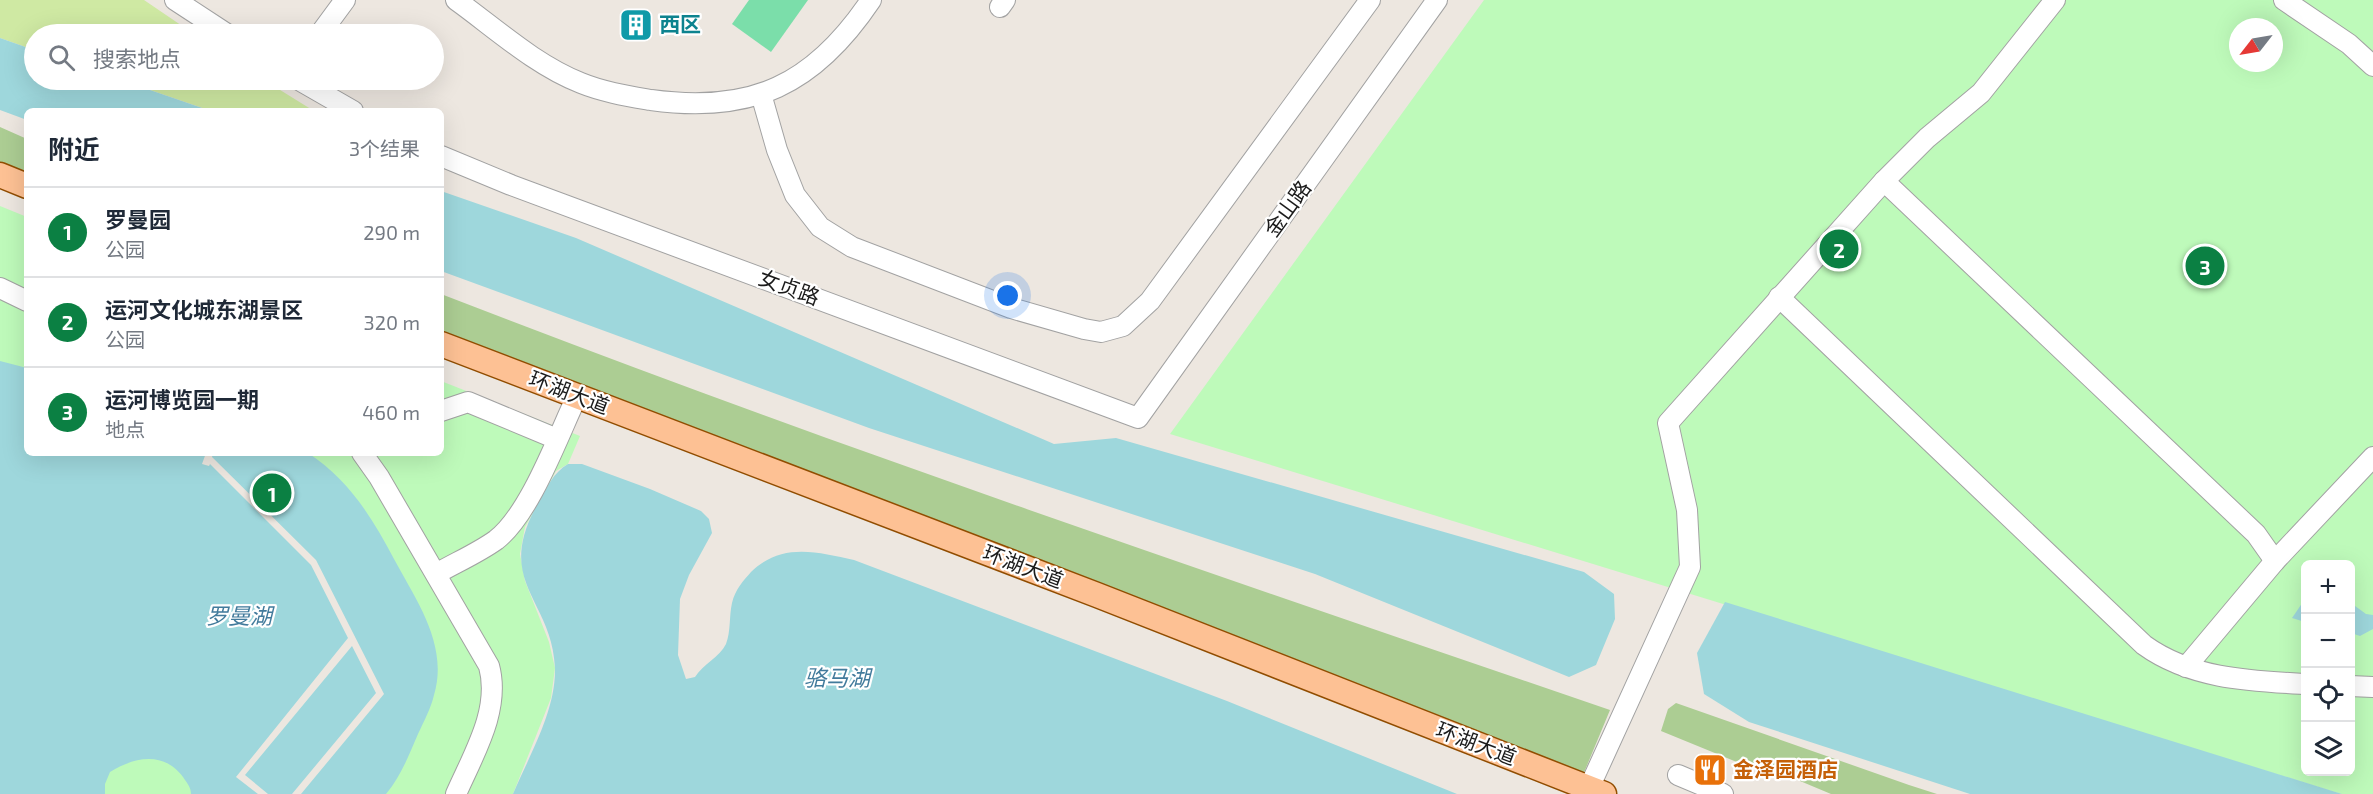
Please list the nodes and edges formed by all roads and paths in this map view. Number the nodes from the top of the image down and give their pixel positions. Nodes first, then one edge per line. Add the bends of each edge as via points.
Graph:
1 (175, 0) edge
2 (345, 0) edge
3 (456, 0) edge
4 (871, 0) edge
5 (1370, 0) edge
6 (1437, 0) edge
7 (2055, 0) edge
8 (2284, 0) edge
9 (212, 24) edge
10 (327, 24) edge
11 (2373, 66) edge
12 (317, 90) edge
13 (761, 94) junction
14 (348, 108) edge
15 (444, 157) edge
16 (0, 175) edge
17 (1884, 181) junction
18 (24, 185) edge
19 (0, 288) edge
20 (1779, 297) junction
21 (24, 300) edge
22 (444, 345) edge
23 (577, 396) junction
24 (444, 410) edge
25 (1138, 418) joint
26 (557, 440) junction
27 (364, 456) edge
28 (2373, 457) edge
29 (2275, 561) junction
30 (436, 574) junction
31 (2186, 667) junction
32 (2301, 684) edge
33 (2355, 686) edge
34 (2373, 687) edge
35 (1678, 775) dead end
36 (1596, 791) edge
37 (456, 794) edge
38 (1724, 794) edge

1 - 9 street
2 - 10 street
3 - 13 street via 540,60 580,83 638,98 705,105
4 - 13 street via 826,54 798,76
5 - 13 street via 1150,301 1123,326 1101,332 1011,308 852,247 820,227 802,207 788,179
6 - 25 street, 金山路
7 - 17 street via 1982,93 1927,138
8 - 11 street via 2349,44
12 - 14 street
15 - 25 street, 女贞路
16 - 18 main road
17 - 20 street
17 - 29 street via 2256,534
19 - 21 street
20 - 31 street via 2144,645
20 - 36 street via 1668,423 1687,510 1690,567
22 - 23 main road, 环湖大道
23 - 26 street
23 - 36 main road, 环湖大道
24 - 26 street via 468,402
26 - 30 street via 510,527 496,540
27 - 30 street
28 - 29 street
29 - 31 street
30 - 37 street via 483,655 493,685 483,733
31 - 32 street via 2216,676
33 - 34 street
35 - 38 street

